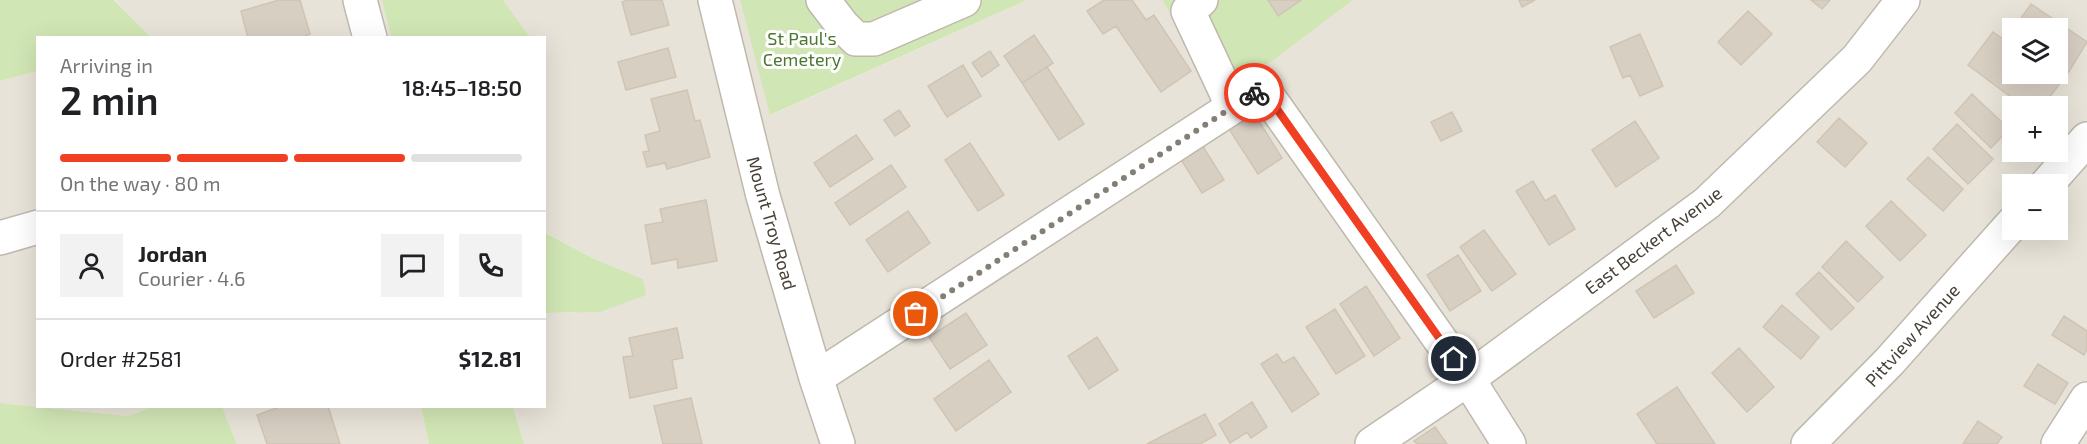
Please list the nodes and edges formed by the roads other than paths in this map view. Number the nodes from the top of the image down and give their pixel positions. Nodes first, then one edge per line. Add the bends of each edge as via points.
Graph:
1 (360, 0) edge
2 (715, 0) edge
3 (824, 0) edge
4 (964, 0) edge
5 (1201, 0) edge
6 (1903, 0) edge
7 (369, 36) edge
8 (1233, 106) junction
9 (2087, 139) edge
10 (2056, 174) edge
11 (36, 228) edge
12 (2002, 235) edge
13 (0, 238) edge
14 (816, 378) junction
15 (1467, 379) junction
16 (2087, 399) edge
17 (838, 444) edge
18 (1372, 444) edge
19 (1509, 444) edge
20 (1808, 444) edge
21 (2058, 444) edge

1 - 7 street
2 - 14 street, Mount Troy Road via 763,195
3 - 4 street via 856,39 874,39
5 - 8 street via 1188,11
6 - 15 street, East Beckert Avenue via 1857,59 1707,203
8 - 14 street
8 - 15 street via 1262,88
9 - 10 street
11 - 13 street
12 - 20 street, Pittview Avenue via 1889,362
14 - 17 street, Mount Troy Road
15 - 18 street, East Beckert Avenue
15 - 19 street
16 - 21 street

